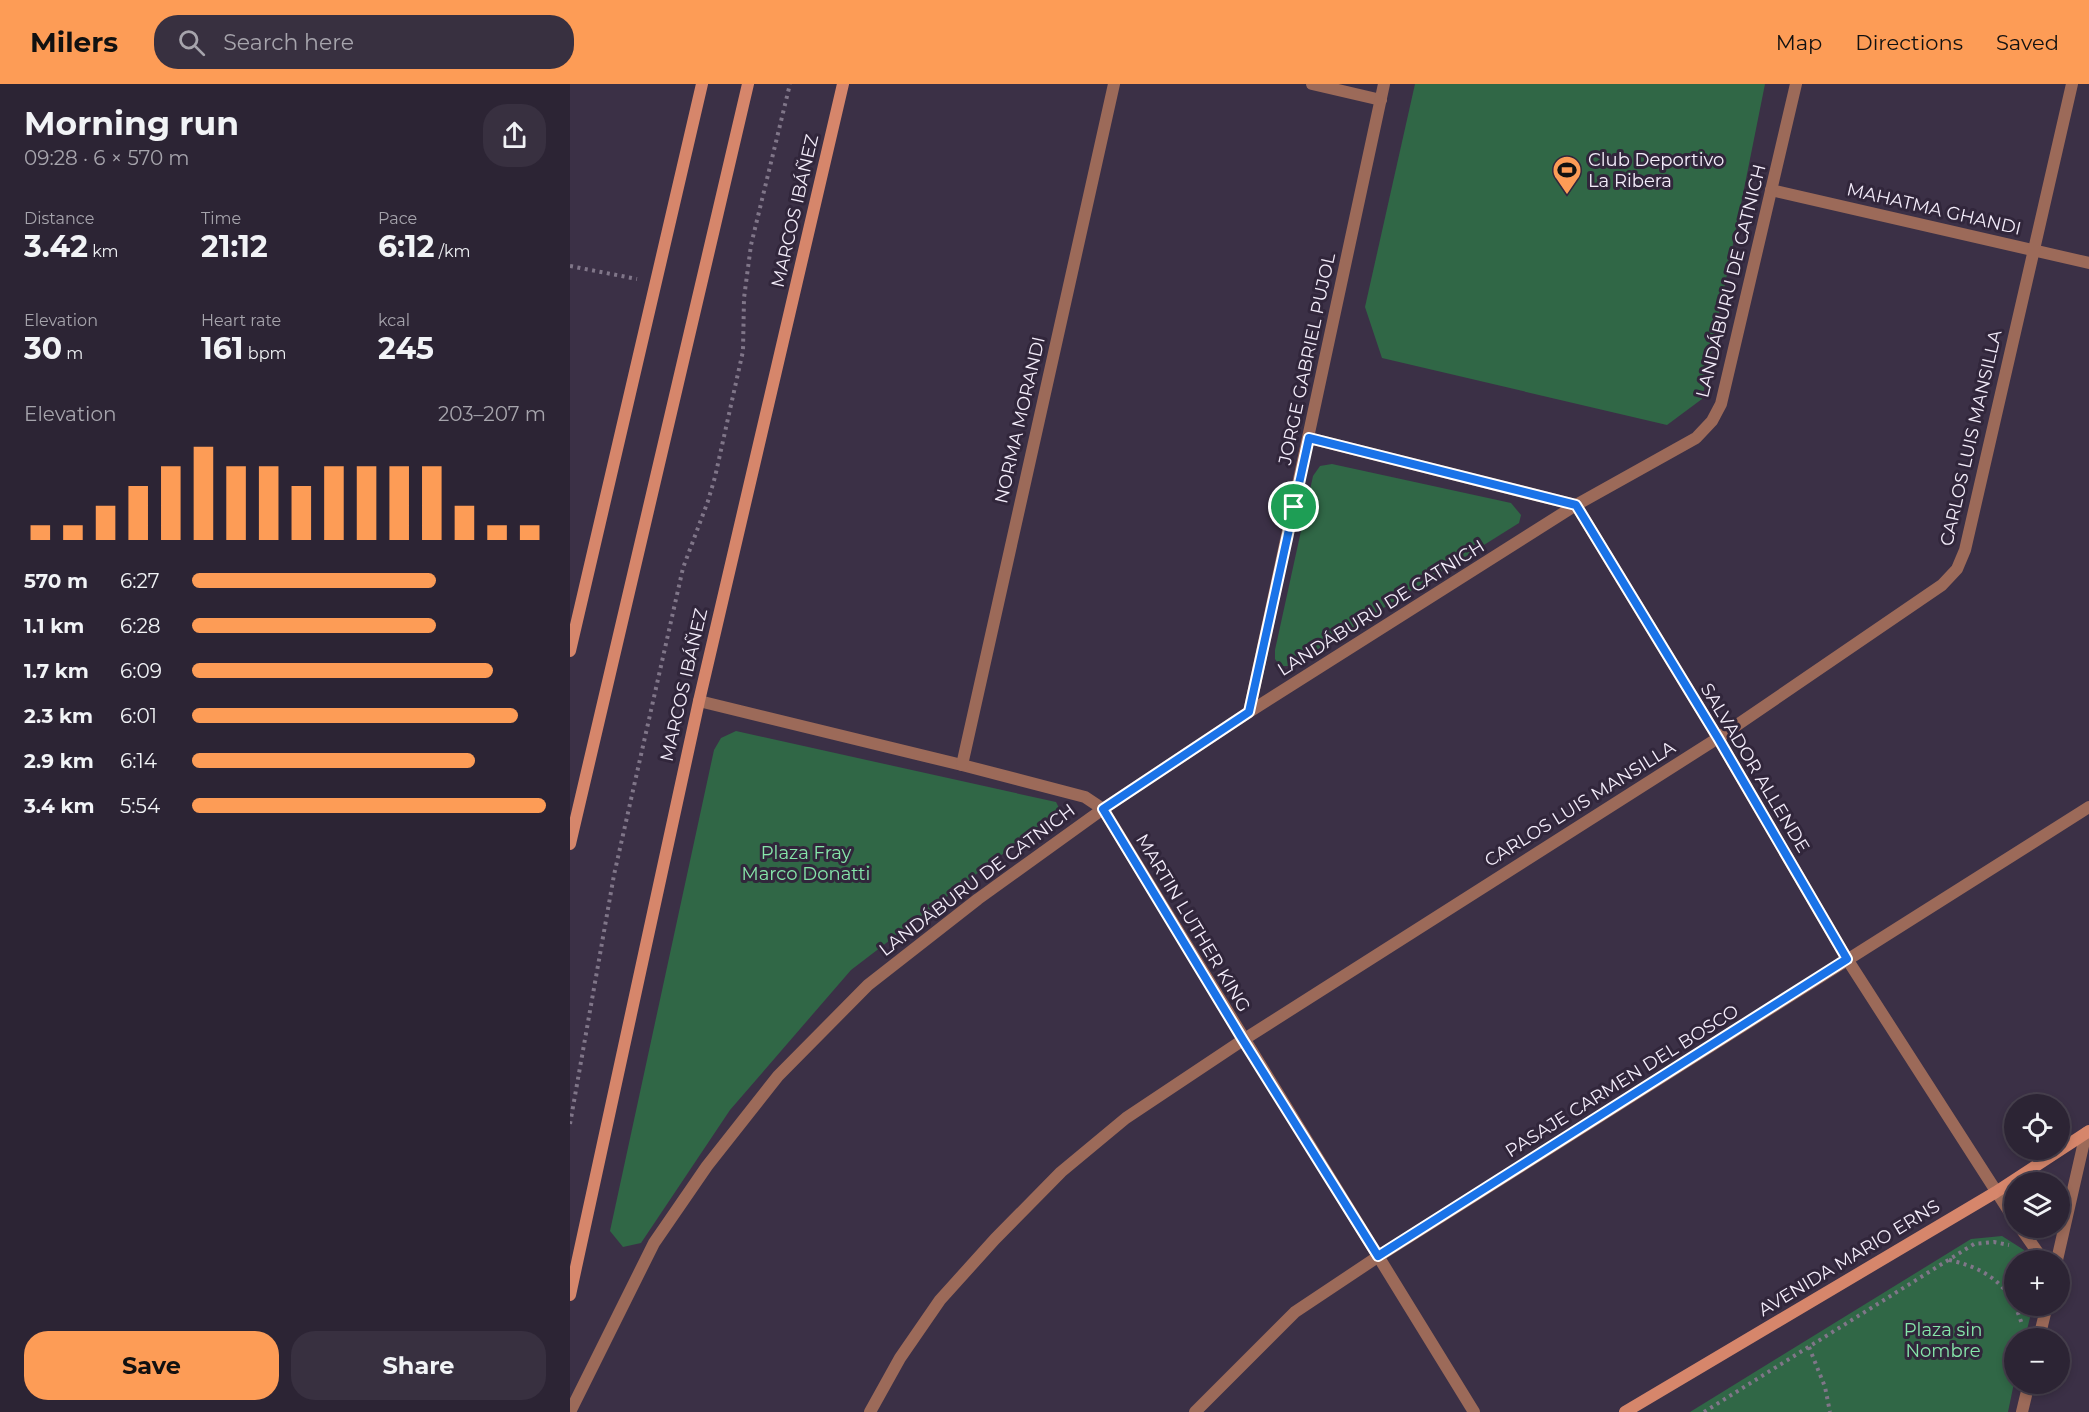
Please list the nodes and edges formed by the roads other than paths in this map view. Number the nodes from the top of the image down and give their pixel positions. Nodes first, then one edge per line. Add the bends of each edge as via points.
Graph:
1 (702, 84) edge
2 (748, 84) edge
3 (843, 84) edge
4 (1114, 84) edge
5 (1312, 84) edge
6 (1384, 84) edge
7 (1796, 84) edge
8 (2072, 84) edge
9 (1381, 100) junction
10 (1771, 190) junction
11 (2034, 251) junction
12 (2089, 263) edge
13 (1309, 438) junction
14 (1576, 505) junction
15 (570, 651) edge
16 (699, 700) junction
17 (1249, 712) junction
18 (1718, 738) junction
19 (962, 765) junction
20 (2089, 807) edge
21 (1103, 809) junction
22 (570, 844) edge
23 (1847, 959) junction
24 (1243, 1040) junction
25 (2087, 1132) edge
26 (1996, 1192) junction
27 (2004, 1204) edge
28 (2059, 1250) edge
29 (1378, 1256) junction
30 (570, 1295) edge
31 (2026, 1394) edge
32 (570, 1412) edge
33 (870, 1412) edge
34 (1195, 1412) edge
35 (1474, 1412) edge
36 (1625, 1412) edge
37 (2022, 1412) edge

1 - 15 street
2 - 22 street
3 - 16 street, MARCOS IBÁÑEZ
4 - 19 street, NORMA MORANDI
5 - 9 street
6 - 9 street, JORGE GABRIEL PUJOL
7 - 10 street, LANDÁBURU DE CATNICH
8 - 11 street, CARLOS LUIS MANSILLA
9 - 13 street, JORGE GABRIEL PUJOL
10 - 11 street, MAHATMA GHANDI
10 - 14 street, LANDÁBURU DE CATNICH via 1721,404 1712,421 1696,438
11 - 12 street, MAHATMA GHANDI
11 - 18 street, CARLOS LUIS MANSILLA via 1965,550 1957,570 1942,585
13 - 14 street
13 - 17 street, JORGE GABRIEL PUJOL
14 - 17 street, LANDÁBURU DE CATNICH
14 - 18 street, SALVADOR ALLENDE
16 - 19 street
16 - 30 street, MARCOS IBÁÑEZ
17 - 21 street, LANDÁBURU DE CATNICH
18 - 23 street, SALVADOR ALLENDE
18 - 24 street, CARLOS LUIS MANSILLA
19 - 21 street via 1085,797
20 - 23 street, PASAJE CARMEN DEL BOSCO
21 - 24 street, MARTIN LUTHER KING
21 - 32 street, LANDÁBURU DE CATNICH via 868,985 778,1076 707,1166 654,1243
23 - 26 street, SALVADOR ALLENDE
23 - 29 street, PASAJE CARMEN DEL BOSCO
24 - 29 street, MARTIN LUTHER KING
24 - 33 street, CARLOS LUIS MANSILLA via 1126,1118 1061,1172 939,1300
25 - 26 street, AVENIDA MARIO ERNS
25 - 28 street
26 - 27 street, SALVADOR ALLENDE
26 - 36 street, AVENIDA MARIO ERNS
29 - 34 street, PASAJE CARMEN DEL BOSCO via 1294,1312
29 - 35 street, MARTIN LUTHER KING
31 - 37 street

